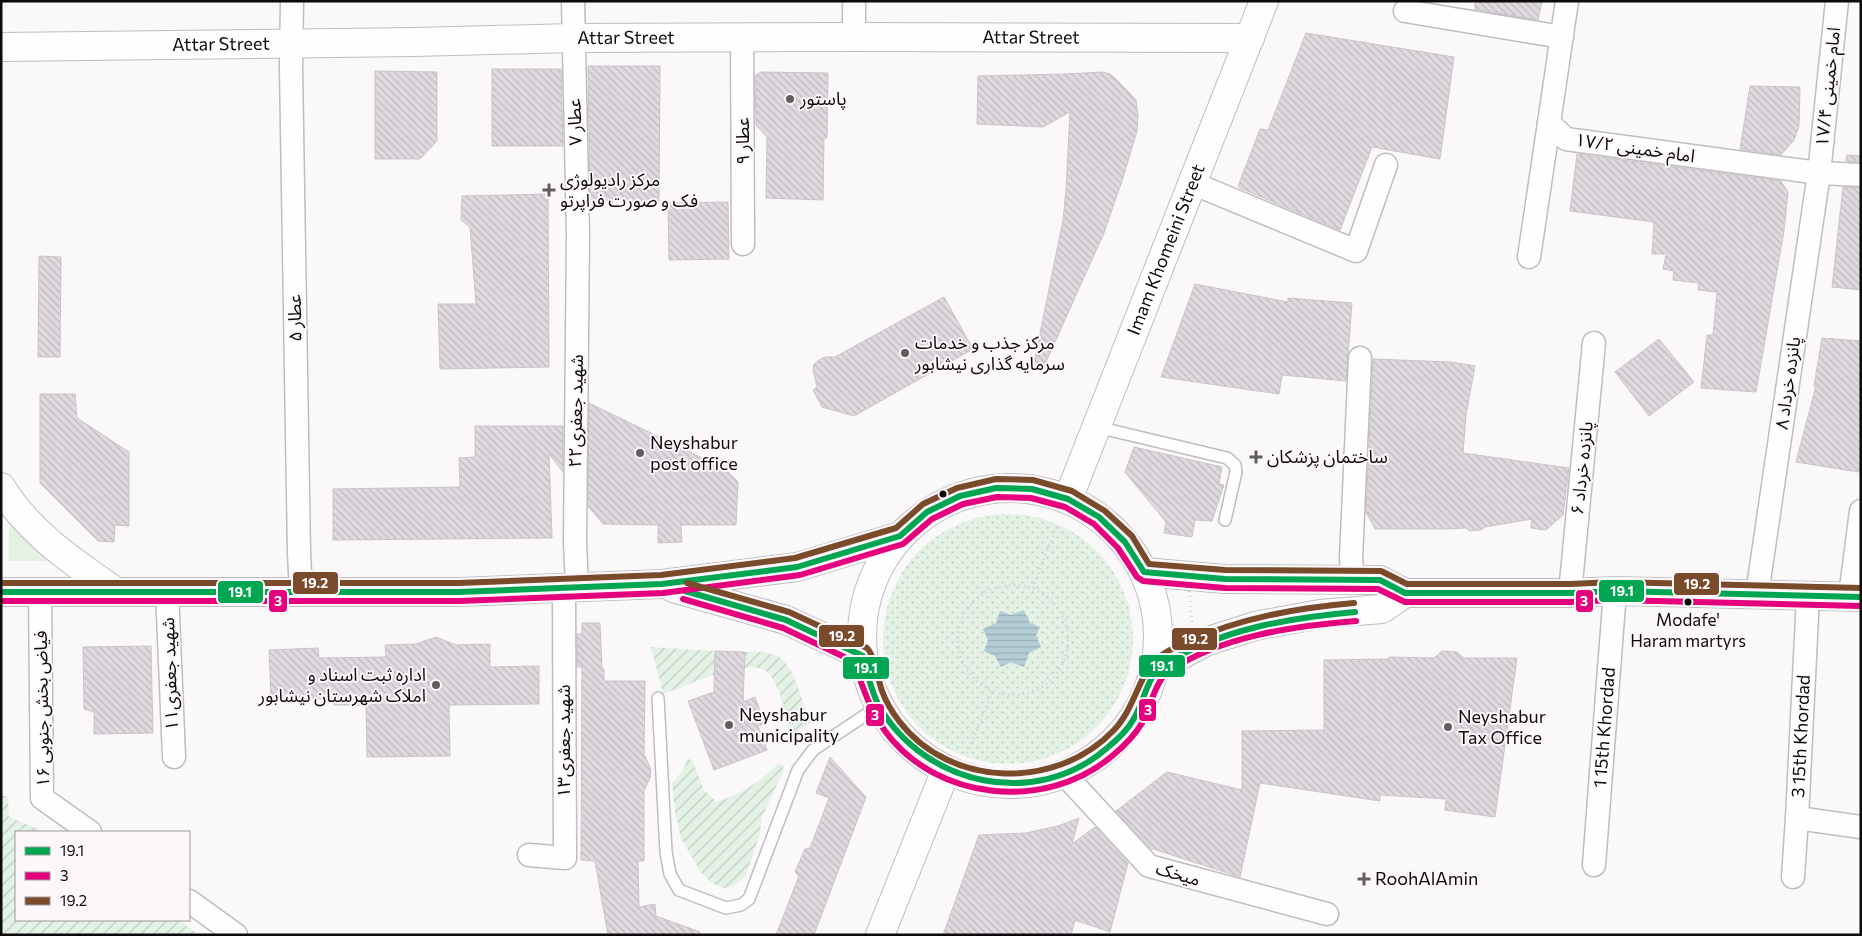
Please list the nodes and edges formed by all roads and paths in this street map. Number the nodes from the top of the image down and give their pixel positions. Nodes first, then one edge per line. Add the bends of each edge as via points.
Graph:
1 (292, 1) edge
2 (573, 1) edge
3 (854, 1) edge
4 (1264, 1) edge
5 (1566, 1) edge
6 (1837, 1) edge
7 (1405, 11) dead end
8 (854, 36) junction
9 (1562, 37) junction
10 (573, 38) junction
11 (742, 38) junction
12 (1250, 38) junction
13 (291, 44) junction
14 (1, 47) edge
15 (1549, 123) junction
16 (1386, 165) dead end
17 (1819, 173) junction
18 (1861, 175) edge
19 (1192, 183) junction
20 (578, 235) joint
21 (743, 244) dead end
22 (1529, 257) dead end
23 (1594, 343) dead end
24 (1360, 358) dead end
25 (1096, 427) junction
26 (1, 487) edge
27 (1068, 499) junction
28 (1861, 511) edge
29 (1225, 520) dead end
30 (900, 536) junction
31 (1188, 571) dead end
32 (1144, 572) junction
33 (1353, 579) junction
34 (662, 584) junction
35 (570, 588) junction
36 (1033, 588) junction
37 (40, 591) junction
38 (115, 591) junction
39 (167, 591) junction
40 (1, 592) edge
41 (301, 592) junction
42 (1615, 592) junction
43 (1405, 593) junction
44 (1570, 593) junction
45 (1757, 594) junction
46 (1808, 596) junction
47 (1855, 597) edge
48 (863, 656) junction
49 (1195, 662) dead end
50 (1158, 667) junction
51 (993, 691) junction
52 (658, 698) dead end
53 (879, 706) junction
54 (174, 757) dead end
55 (952, 772) junction
56 (1065, 775) junction
57 (1797, 818) junction
58 (1861, 827) edge
59 (89, 831) edge
60 (529, 855) dead end
61 (1594, 865) dead end
62 (1793, 877) dead end
63 (190, 902) edge
64 (1327, 914) dead end
65 (236, 935) edge
66 (880, 935) edge

1 - 13 street, عطار ۵
2 - 10 street, عطار ۷
3 - 8 street
4 - 12 main road, Imam Khomeini Street
5 - 9 street
6 - 17 street, امام خمینی ۱۷/۴
7 - 9 street
8 - 11 main road, Attar Street
8 - 12 main road, Attar Street
9 - 15 street
10 - 11 main road, Attar Street
10 - 13 main road, Attar Street
10 - 20 street, عطار ۷
11 - 21 street, عطار ۹
12 - 19 main road, Imam Khomeini Street
13 - 14 main road, Attar Street
13 - 41 street, عطار ۵
15 - 17 street, امام خمینی ۱۷/۲ via 1566,139
15 - 22 street
16 - 19 street via 1356,251
17 - 18 street, امام خمینی ۱۷/۲
17 - 45 street, پانزده خرداد ۸
19 - 25 main road, Imam Khomeini Street
20 - 35 street, شهید جعفری۲۲ via 575,542
23 - 44 street, پانزده خرداد ۶
24 - 33 street via 1351,558
25 - 27 main road, Imam Khomeini Street
25 - 29 lane via 1227,458 1235,464 1236,472
26 - 38 main road via 34,528 64,556
27 - 30 main road via 1032,489 996,488 960,496 927,512
27 - 32 main road via 1099,517 1125,542
27 - 36 path
28 - 47 street
30 - 34 main road via 797,567
30 - 48 main road via 877,570 864,608
31 - 49 path, bridge
32 - 33 main road via 1225,579
32 - 50 main road via 1155,605
33 - 43 main road via 1380,580
34 - 35 main road
34 - 48 main road via 786,620
35 - 41 main road
35 - 60 street, شهید جعفری۱۳ via 564,858
36 - 51 path via 997,587 968,607 960,624 961,659 970,675
36 - 51 path via 1049,598 1061,612 1068,629 1068,648 1062,666 1052,681 1036,691 1018,696
37 - 38 main road
37 - 40 main road
37 - 59 street, فیاض بخش جنوبی ۱۶ via 42,798
38 - 39 main road
39 - 41 main road
39 - 54 street, شهید جعفری۱۱
42 - 44 main road
42 - 45 main road
42 - 61 street, 1 15th Khordad
43 - 44 main road
43 - 50 main road via 1382,609 1320,614 1255,626 1205,642
45 - 46 main road
46 - 47 main road
46 - 57 street, 3 15th Khordad
48 - 53 main road
50 - 56 main road via 1132,721 1102,753
51 - 55 path
52 - 53 lane via 670,874 679,890 726,908 741,905 749,899 798,770 813,750
53 - 55 main road via 897,732 919,754
55 - 56 main road via 985,783 1025,784
55 - 66 main road
56 - 64 street, میخک via 1150,866
57 - 58 street
57 - 62 street, 3 15th Khordad
63 - 65 street

